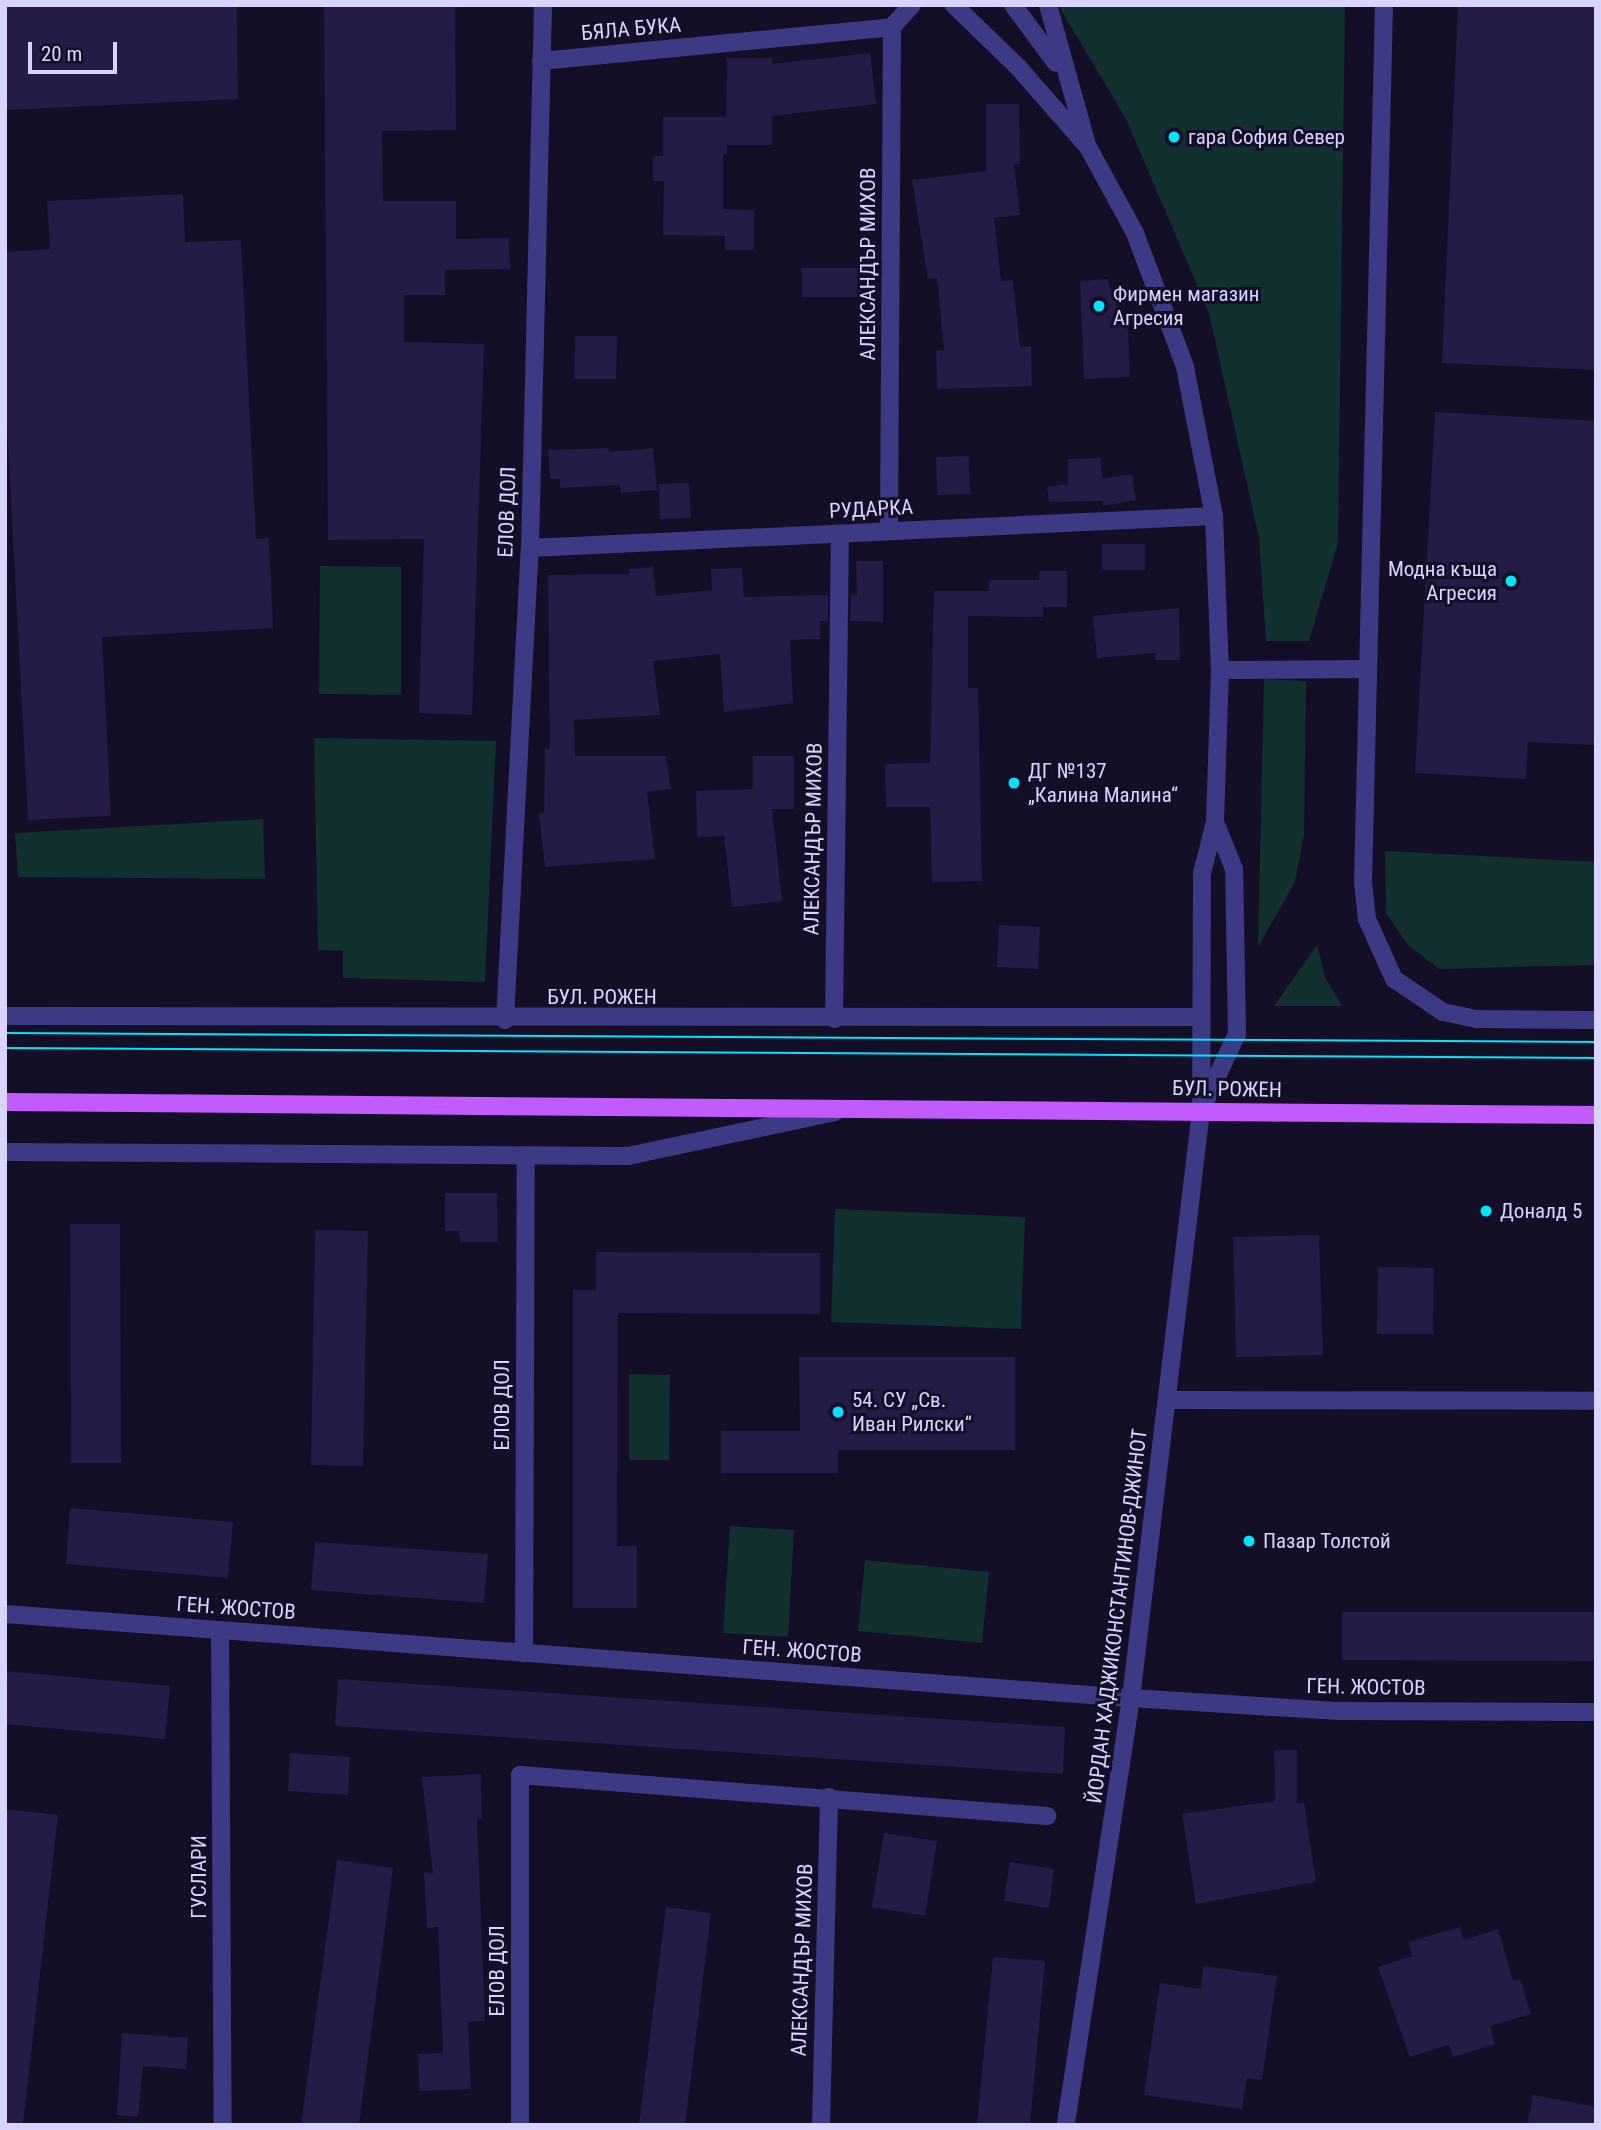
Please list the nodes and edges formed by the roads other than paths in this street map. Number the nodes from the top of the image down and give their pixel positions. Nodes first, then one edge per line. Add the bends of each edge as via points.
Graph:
1 (543, 5) edge
2 (912, 5) edge
3 (954, 5) edge
4 (1013, 5) edge
5 (1048, 5) edge
6 (1384, 5) edge
7 (892, 27) junction
8 (541, 61) junction
9 (1070, 83) junction
10 (1088, 147) junction
11 (1214, 516) junction
12 (890, 531) junction
13 (840, 534) junction
14 (530, 548) junction
15 (1368, 669) junction
16 (1220, 670) junction
17 (1215, 822) junction
18 (5, 1016) edge
19 (1198, 1017) junction
20 (834, 1019) junction
21 (505, 1020) junction
22 (1596, 1020) edge
23 (5, 1102) edge
24 (859, 1107) junction
25 (1201, 1111) junction
26 (1596, 1115) edge
27 (5, 1152) edge
28 (526, 1157) junction
29 (1168, 1400) junction
30 (1596, 1401) edge
31 (5, 1614) edge
32 (220, 1630) junction
33 (524, 1653) junction
34 (1131, 1698) junction
35 (1596, 1713) edge
36 (829, 1797) junction
37 (1047, 1816) dead end
38 (223, 2125) edge
39 (520, 2125) edge
40 (821, 2125) edge
41 (1066, 2125) edge

1 - 8 street, ЕЛОВ ДОЛ
2 - 7 street
3 - 10 street via 1018,67
4 - 9 street
5 - 9 street
6 - 15 street
7 - 8 street, БЯЛА БУКА
7 - 12 street, АЛЕКСАНДЪР МИХОВ
8 - 14 street, ЕЛОВ ДОЛ
9 - 10 street
10 - 11 street via 1135,233 1185,367
11 - 12 street, РУДАРКА
11 - 16 street
12 - 13 street, РУДАРКА
13 - 14 street, РУДАРКА
13 - 20 street, АЛЕКСАНДЪР МИХОВ
14 - 21 street, ЕЛОВ ДОЛ
15 - 16 street
15 - 22 street via 1363,882 1367,919 1394,979 1443,1012 1476,1019
16 - 17 street
17 - 19 street via 1202,873
17 - 25 street via 1234,869 1237,1034
18 - 21 street, БУЛ. РОЖЕН
19 - 20 street, БУЛ. РОЖЕН
19 - 25 street
20 - 21 street, БУЛ. РОЖЕН
23 - 24 main road, БУЛ. РОЖЕН
24 - 25 main road, БУЛ. РОЖЕН
24 - 28 street, БУЛ. РОЖЕН via 628,1156
25 - 26 main road, БУЛ. РОЖЕН
25 - 29 street, ЙОРДАН ХАДЖИКОНСТАНТИНОВ-ДЖИНОТ
27 - 28 street, БУЛ. РОЖЕН
28 - 33 street, ЕЛОВ ДОЛ
29 - 30 street
29 - 34 street, ЙОРДАН ХАДЖИКОНСТАНТИНОВ-ДЖИНОТ
31 - 32 street, ГЕН. ЖОСТОВ
32 - 33 street, ГЕН. ЖОСТОВ
32 - 38 street, ГУСЛАРИ
33 - 34 street, ГЕН. ЖОСТОВ
34 - 35 street, ГЕН. ЖОСТОВ via 1340,1711
34 - 41 street, ЙОРДАН ХАДЖИКОНСТАНТИНОВ-ДЖИНОТ
36 - 37 street
36 - 39 street, ЕЛОВ ДОЛ via 520,1775
36 - 40 street, АЛЕКСАНДЪР МИХОВ

